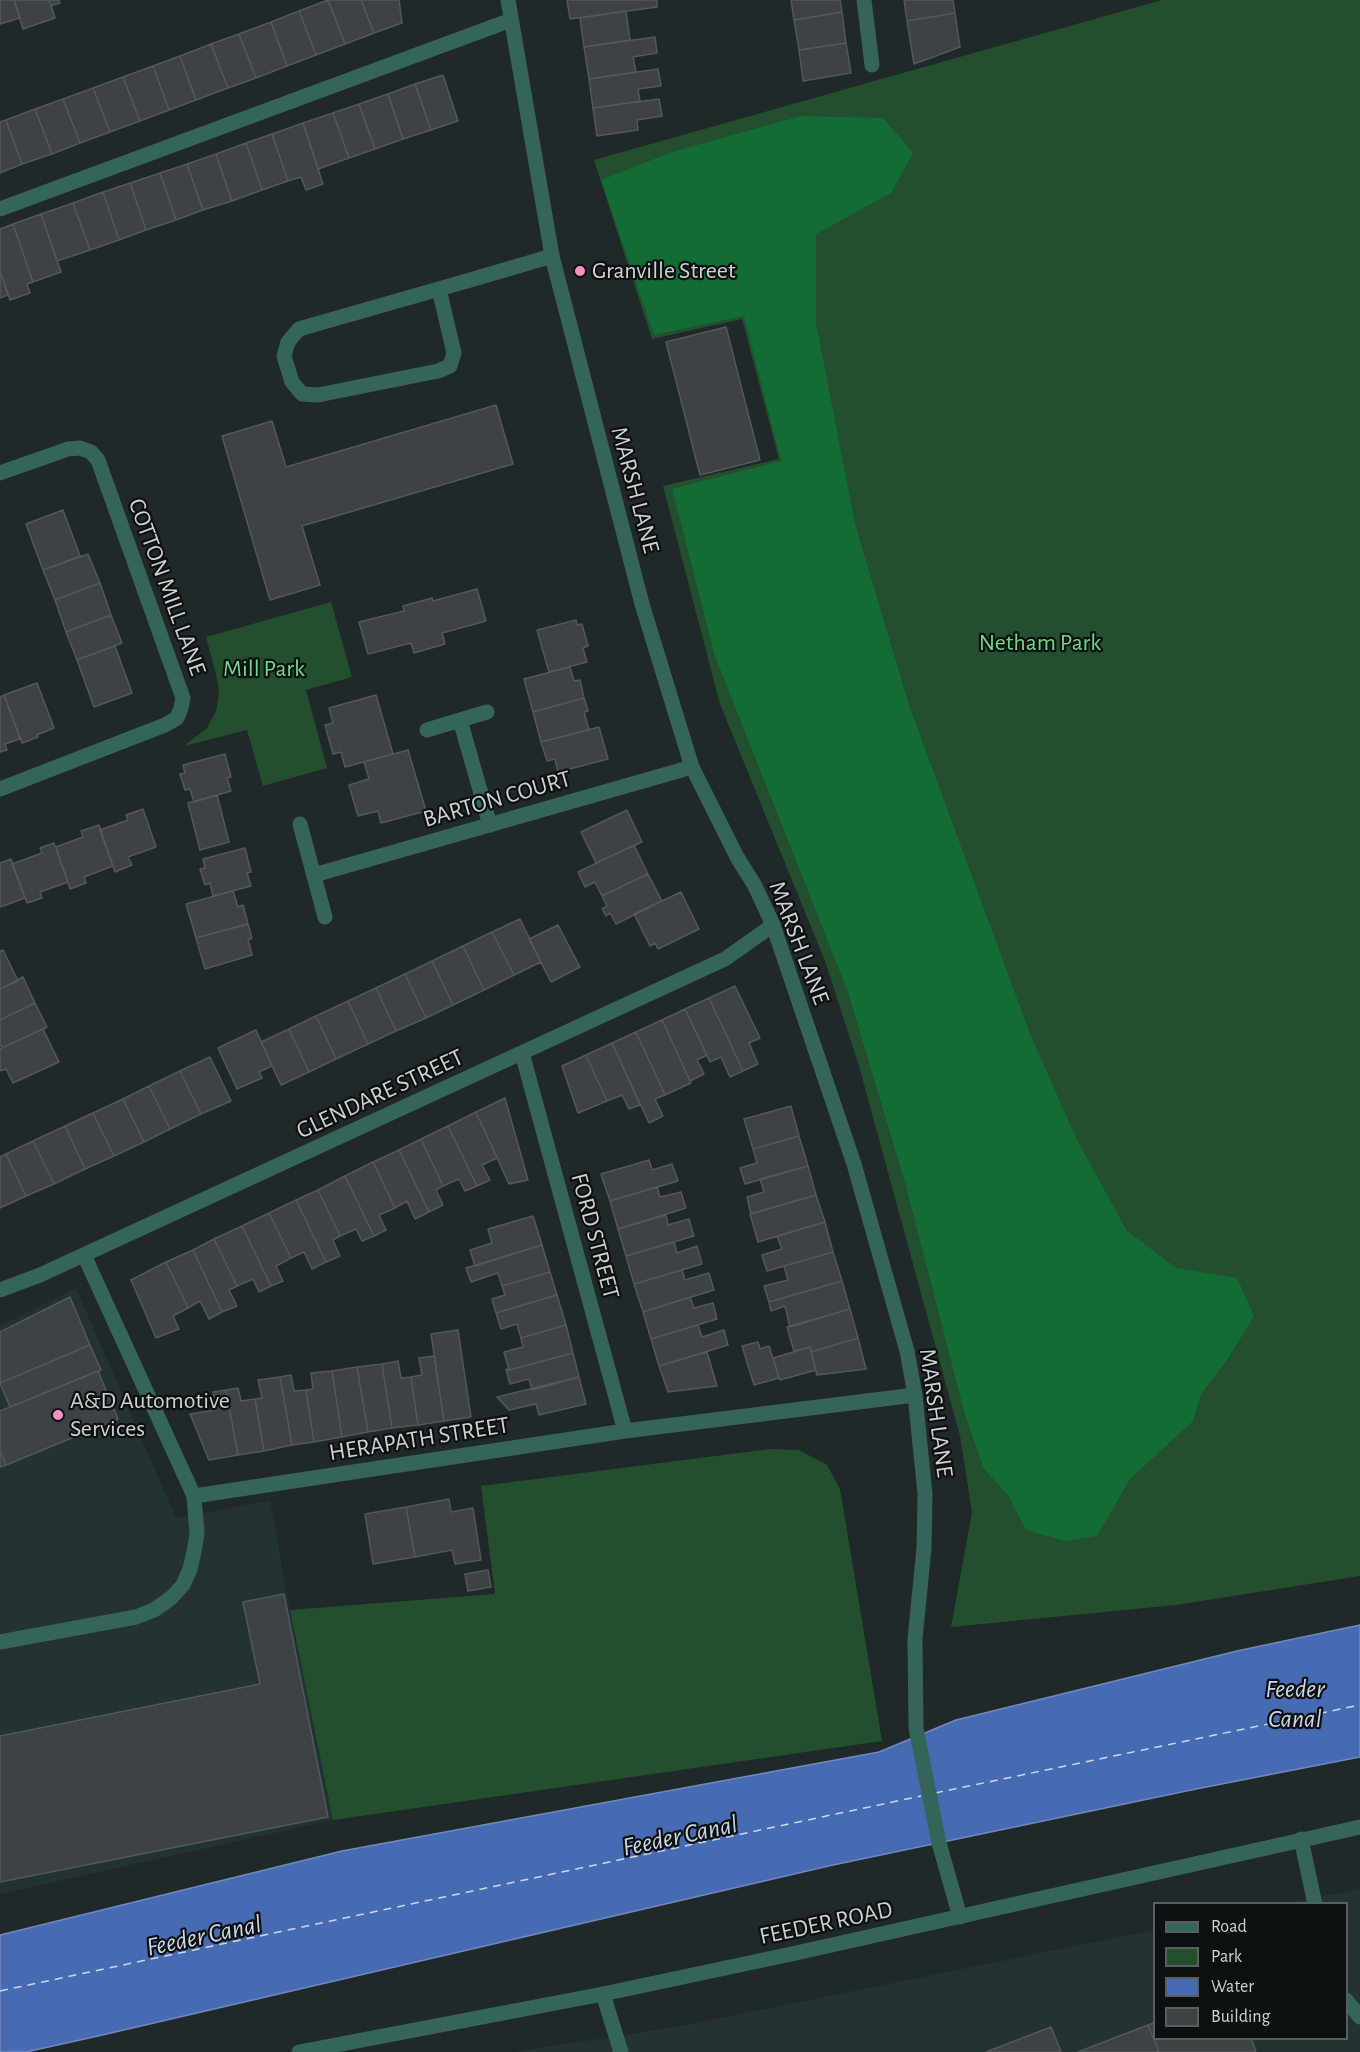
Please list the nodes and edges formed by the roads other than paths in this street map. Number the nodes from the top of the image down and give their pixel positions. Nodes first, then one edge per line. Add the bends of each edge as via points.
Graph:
1 (508, 0) edge
2 (864, 0) edge
3 (511, 20) junction
4 (872, 65) dead end
5 (0, 209) edge
6 (552, 256) junction
7 (439, 289) junction
8 (0, 473) edge
9 (487, 712) dead end
10 (460, 720) junction
11 (427, 729) dead end
12 (692, 766) junction
13 (0, 789) edge
14 (300, 824) dead end
15 (490, 825) junction
16 (314, 875) junction
17 (325, 917) dead end
18 (773, 925) junction
19 (522, 1053) junction
20 (84, 1255) junction
21 (0, 1290) edge
22 (915, 1395) junction
23 (625, 1431) junction
24 (194, 1496) junction
25 (0, 1642) edge
26 (1360, 1827) edge
27 (1301, 1839) junction
28 (1315, 1902) edge
29 (960, 1917) junction
30 (603, 1994) junction
31 (1348, 2001) edge
32 (1360, 2017) edge
33 (299, 2052) edge
34 (621, 2052) edge

1 - 3 street, MARSH LANE
2 - 4 street
3 - 5 street
3 - 6 street, MARSH LANE
6 - 7 street
6 - 12 street, MARSH LANE via 642,604
7 - 7 street via 454,353 450,366 318,395 302,394 292,382 284,356 288,342 299,329
8 - 13 street, COTTON MILL LANE via 68,448 91,452 98,460 183,698 177,718 165,725
9 - 10 street
10 - 11 street
10 - 15 street
12 - 15 street, BARTON COURT
12 - 18 street, MARSH LANE
14 - 16 street
15 - 16 street, BARTON COURT
16 - 17 street
18 - 19 street, GLENDARE STREET via 725,959
18 - 22 street, MARSH LANE via 854,1164 907,1351
19 - 20 street, GLENDARE STREET
19 - 23 street, FORD STREET
20 - 21 street, GLENDARE STREET
20 - 24 street
22 - 23 street, HERAPATH STREET
22 - 29 street, MARSH LANE via 925,1494 915,1639 916,1728 939,1842
23 - 24 street, HERAPATH STREET
24 - 25 street via 197,1534 190,1569 171,1598 136,1617
26 - 27 street, FEEDER ROAD
27 - 28 street
27 - 29 street, FEEDER ROAD
29 - 30 street, FEEDER ROAD
30 - 33 street, FEEDER ROAD
30 - 34 street
31 - 32 street

